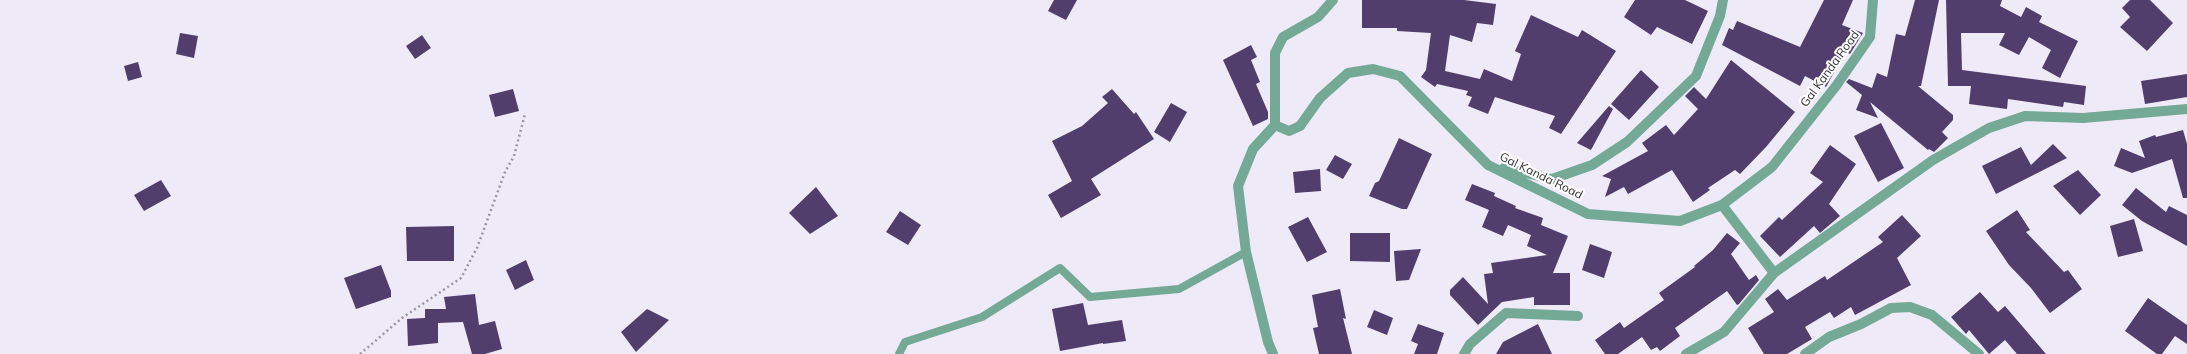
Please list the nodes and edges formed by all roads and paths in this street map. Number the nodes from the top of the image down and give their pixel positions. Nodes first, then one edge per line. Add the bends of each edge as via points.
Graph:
1 (1333, 0) edge
2 (1723, 0) edge
3 (1873, 0) edge
4 (2187, 109) edge
5 (525, 114) dead end
6 (1275, 125) junction
7 (1488, 165) junction
8 (1722, 205) junction
9 (1246, 252) junction
10 (1774, 273) junction
11 (1578, 316) dead end
12 (360, 354) edge
13 (899, 354) edge
14 (1273, 354) edge
15 (1464, 354) edge
16 (1686, 354) edge
17 (1805, 354) edge
18 (1979, 354) edge

1 - 6 street via 1318,17 1284,38 1275,53
2 - 7 street via 1720,16 1696,76 1627,142 1592,165 1552,179
3 - 8 street, Gal Kanda Road via 1870,37 1853,62 1772,167
4 - 10 street via 2083,118 2025,116 1989,128 1933,160
5 - 12 path via 514,156 505,172 477,248 461,278 402,318
6 - 7 street, Gal Kanda Road via 1289,131 1300,126 1320,98 1348,73 1373,69 1400,76
6 - 9 street via 1253,149 1238,186
7 - 8 street, Gal Kanda Road via 1588,214 1680,221
8 - 10 street
9 - 13 lane via 1179,289 1090,297 1060,268 982,317 905,342
9 - 14 street
10 - 16 street via 1724,332
11 - 15 street via 1506,313 1470,344
17 - 18 street via 1829,337 1891,308 1910,307 1932,315

